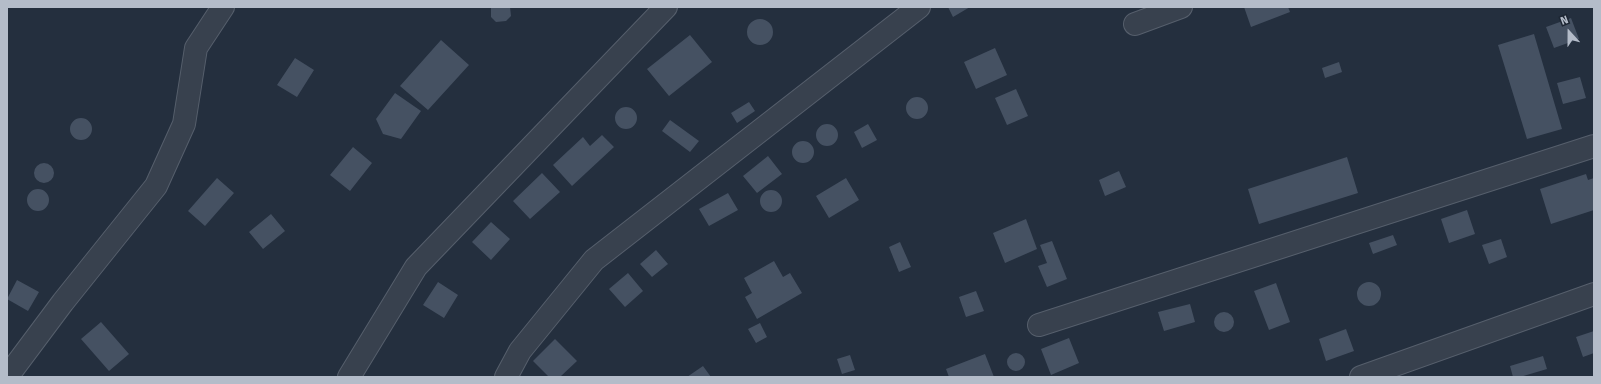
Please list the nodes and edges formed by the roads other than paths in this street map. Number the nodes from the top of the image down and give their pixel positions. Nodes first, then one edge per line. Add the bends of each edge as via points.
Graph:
1 (223, 7) edge
2 (666, 7) edge
3 (919, 7) edge
4 (1181, 7) edge
5 (1135, 24) dead end
6 (1594, 146) edge
7 (1594, 294) edge
8 (1039, 325) dead end
9 (8, 374) edge
10 (509, 376) edge
11 (349, 377) edge
12 (1361, 377) edge

1 - 9 street via 196,48 184,124 156,186
2 - 11 street via 416,267
3 - 10 street via 594,260 520,351
4 - 5 street
6 - 8 street
7 - 12 street

